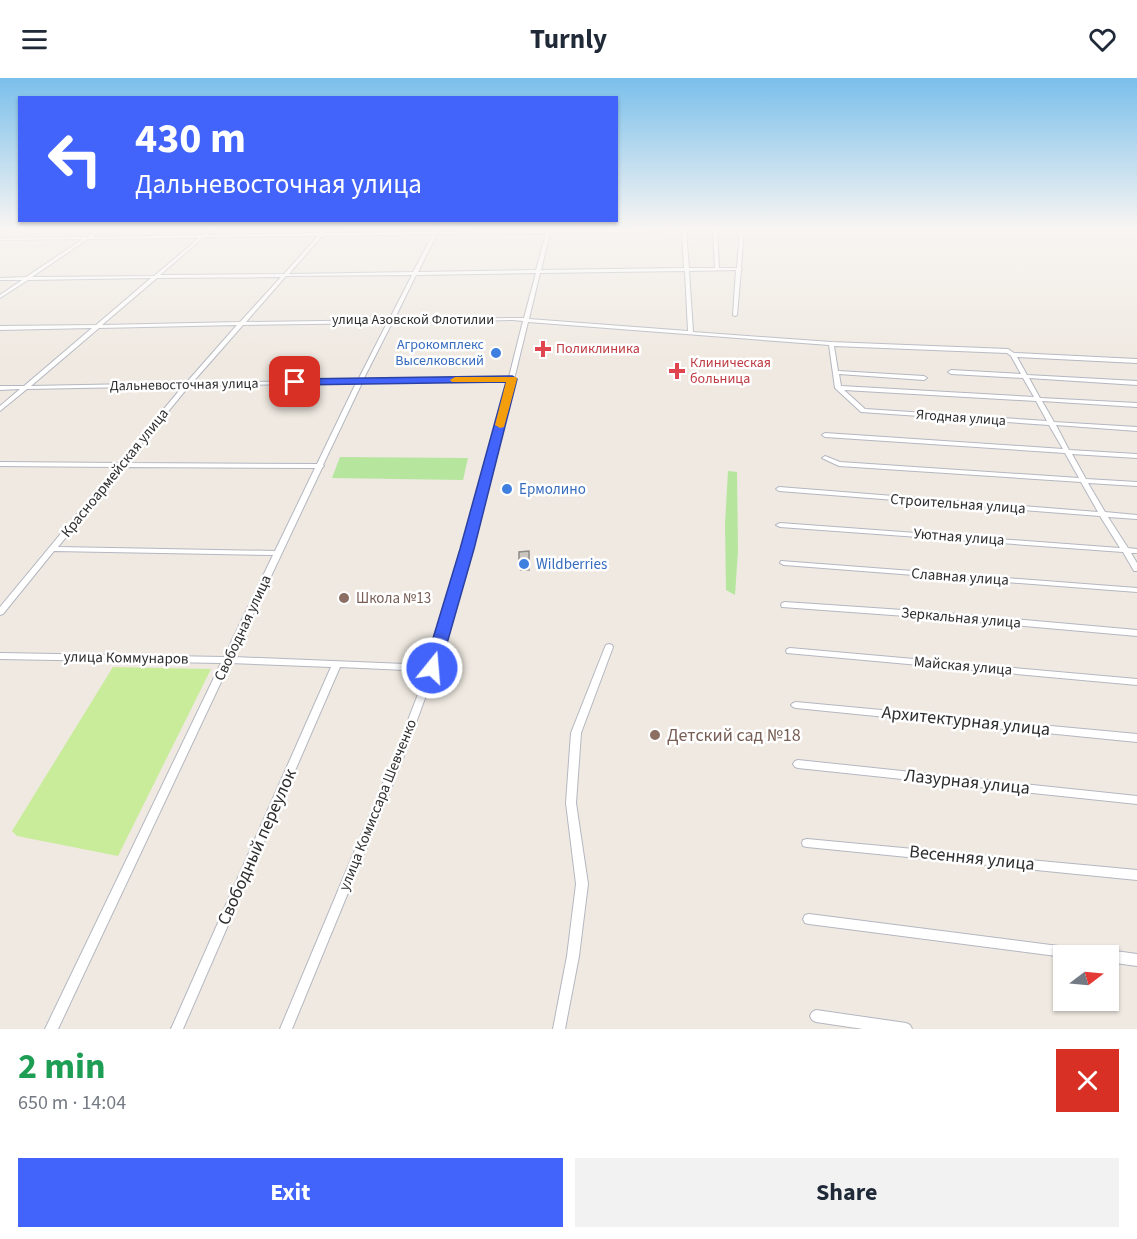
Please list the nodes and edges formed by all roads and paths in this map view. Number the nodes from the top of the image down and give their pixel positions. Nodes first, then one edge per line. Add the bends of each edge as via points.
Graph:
1 (38, 272) edge
2 (162, 272) edge
3 (286, 272) edge
4 (442, 272) edge
5 (539, 272) edge
6 (688, 272) edge
7 (740, 272) edge
8 (416, 273) junction
9 (284, 275) junction
10 (157, 277) junction
11 (0, 279) edge
12 (28, 279) junction
13 (0, 297) edge
14 (735, 315) dead end
15 (391, 320) junction
16 (527, 320) junction
17 (244, 322) junction
18 (98, 326) junction
19 (0, 328) edge
20 (692, 333) junction
21 (829, 344) junction
22 (1013, 355) junction
23 (1137, 360) edge
24 (835, 372) junction
25 (951, 372) dead end
26 (1026, 377) junction
27 (924, 378) dead end
28 (512, 379) junction
29 (360, 381) junction
30 (1137, 383) edge
31 (187, 385) junction
32 (0, 388) edge
33 (26, 388) junction
34 (838, 388) junction
35 (1038, 399) junction
36 (1137, 405) edge
37 (0, 408) edge
38 (1052, 424) junction
39 (1137, 429) edge
40 (825, 435) dead end
41 (1068, 451) junction
42 (1137, 456) edge
43 (825, 458) dead end
44 (0, 464) edge
45 (122, 465) junction
46 (321, 466) junction
47 (1084, 481) junction
48 (1137, 484) edge
49 (779, 489) dead end
50 (1103, 515) junction
51 (1137, 517) edge
52 (780, 525) dead end
53 (53, 549) junction
54 (1126, 551) junction
55 (1137, 551) edge
56 (278, 553) junction
57 (784, 563) dead end
58 (1137, 569) edge
59 (1137, 590) edge
60 (785, 605) dead end
61 (0, 612) edge
62 (1137, 633) edge
63 (609, 647) dead end
64 (790, 651) dead end
65 (0, 656) edge
66 (227, 660) junction
67 (337, 664) junction
68 (432, 668) junction
69 (1137, 682) edge
70 (796, 705) dead end
71 (1137, 738) edge
72 (798, 764) dead end
73 (1137, 800) edge
74 (807, 843) dead end
75 (1137, 875) edge
76 (809, 919) dead end
77 (1053, 950) edge
78 (1119, 958) edge
79 (1137, 960) edge
80 (816, 1016) dead end
81 (51, 1029) edge
82 (177, 1029) edge
83 (286, 1029) edge
84 (559, 1029) edge
85 (906, 1029) edge

1 - 12 street
2 - 10 street
3 - 9 street, Красноармейская улица
4 - 8 street
5 - 16 street, улица Комиссара Шевченко
6 - 20 street
7 - 14 street
8 - 9 street
8 - 15 street, Свободная улица
9 - 10 street
9 - 17 street, Красноармейская улица
10 - 12 street
10 - 18 street
11 - 12 street
12 - 13 street
15 - 16 street, улица Азовской Флотилии
15 - 17 street, улица Азовской Флотилии
15 - 29 street, Свободная улица
16 - 20 street, улица Азовской Флотилии
16 - 28 street, улица Комиссара Шевченко
17 - 18 street, улица Азовской Флотилии
17 - 31 street, Красноармейская улица
18 - 19 street, улица Азовской Флотилии
18 - 33 street
20 - 21 street, улица Азовской Флотилии
21 - 22 street, улица Азовской Флотилии via 1008,351
21 - 24 street
22 - 23 street, улица Азовской Флотилии
22 - 26 street
24 - 27 street
24 - 34 street
25 - 26 street
26 - 30 street
26 - 35 street
28 - 29 street, Дальневосточная улица
28 - 68 street, улица Комиссара Шевченко
29 - 31 street, Дальневосточная улица
29 - 46 street, Свободная улица
31 - 33 street, Дальневосточная улица
31 - 45 street, Красноармейская улица
32 - 33 street, Дальневосточная улица
33 - 37 street
34 - 35 street
34 - 38 street, Ягодная улица via 863,411
35 - 36 street
35 - 38 street
38 - 39 street, Ягодная улица
38 - 41 street
40 - 41 street
41 - 42 street
41 - 47 street
43 - 47 street via 839,464
44 - 45 street
45 - 46 street
45 - 53 street, Красноармейская улица
46 - 56 street, Свободная улица
47 - 48 street
47 - 50 street
49 - 50 street, Строительная улица
50 - 51 street, Строительная улица
50 - 54 street
52 - 54 street, Уютная улица
53 - 56 street
53 - 61 street, Красноармейская улица
54 - 55 street, Уютная улица
54 - 58 street
56 - 66 street, Свободная улица
57 - 59 street, Славная улица
60 - 62 street, Зеркальная улица
63 - 84 street via 576,733 571,803 582,884
64 - 69 street, Майская улица
65 - 66 street, улица Коммунаров
66 - 67 street, улица Коммунаров
66 - 81 street, Свободная улица
67 - 68 street, улица Коммунаров
67 - 82 street, Свободный переулок
68 - 83 street, улица Комиссара Шевченко
70 - 71 street, Архитектурная улица
72 - 73 street, Лазурная улица
74 - 75 street, Весенняя улица
76 - 77 street
78 - 79 street
80 - 85 street

